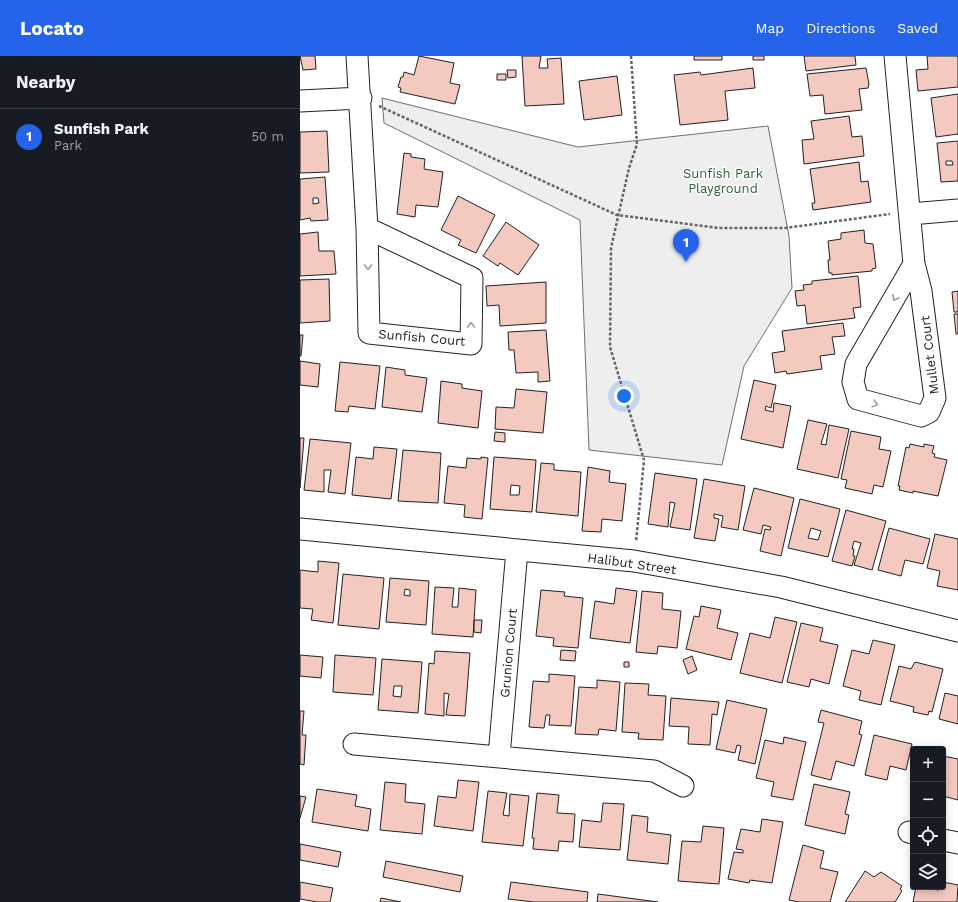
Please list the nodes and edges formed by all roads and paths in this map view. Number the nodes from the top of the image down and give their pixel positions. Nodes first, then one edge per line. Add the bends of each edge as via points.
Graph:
1 (358, 56) edge
2 (631, 56) edge
3 (894, 56) edge
4 (361, 98) junction
5 (300, 101) edge
6 (958, 210) edge
7 (900, 214) junction
8 (617, 216) junction
9 (367, 228) junction
10 (914, 264) junction
11 (300, 529) edge
12 (517, 550) junction
13 (634, 561) junction
14 (958, 631) edge
15 (354, 744) dead end
16 (499, 756) junction
17 (683, 786) dead end
18 (946, 841) edge
19 (958, 843) edge

1 - 4 street, Sunfish Court
2 - 8 path via 637,144
3 - 7 street, Mullet Court
4 - 5 street
4 - 8 path
4 - 9 street, Sunfish Court
6 - 7 street
7 - 8 path via 785,228 719,228
7 - 10 street, Mullet Court
8 - 13 path via 611,248 610,347 644,460
9 -> 9 street, Sunfish Court via 370,332 471,344 472,278
10 -> 10 street, Mullet Court via 856,364 853,382 858,399 921,416 929,412 935,398 921,291
11 - 12 street, Halibut Street
12 - 13 street, Halibut Street
12 - 16 street, Grunion Court
13 - 14 street, Halibut Street via 781,587
15 - 16 street
16 - 17 street via 654,771
18 - 19 street

